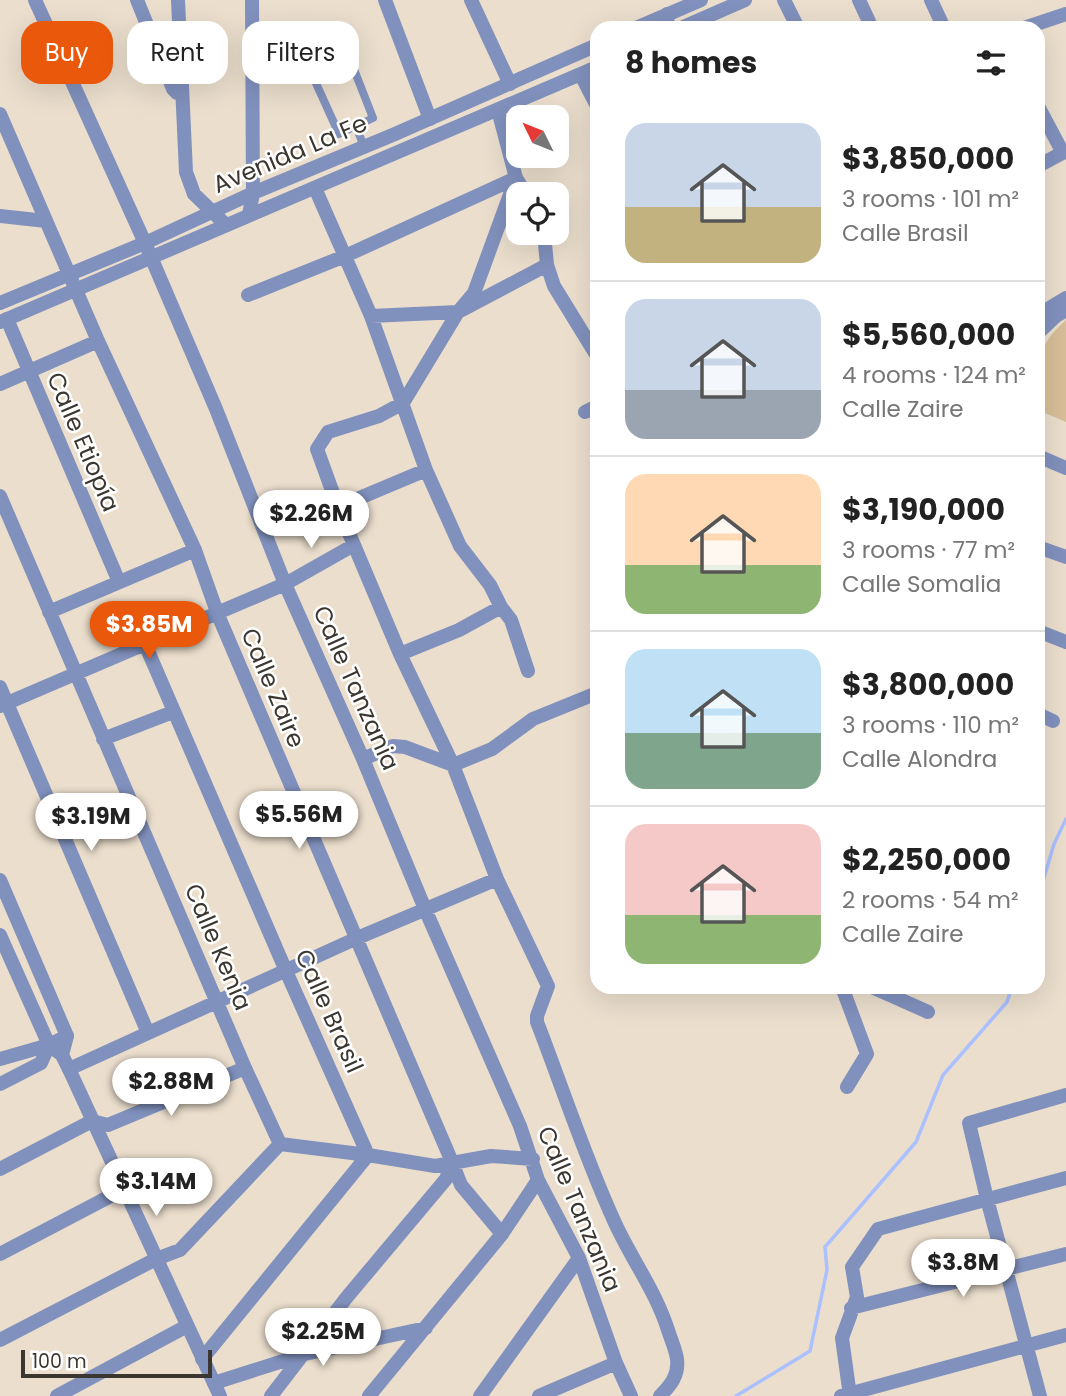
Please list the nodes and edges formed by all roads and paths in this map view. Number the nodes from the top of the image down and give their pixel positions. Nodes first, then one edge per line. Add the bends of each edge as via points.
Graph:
1 (35, 0) edge
2 (137, 0) edge
3 (178, 0) edge
4 (252, 0) edge
5 (385, 0) edge
6 (471, 0) edge
7 (701, 0) edge
8 (745, 0) edge
9 (784, 0) edge
10 (859, 0) edge
11 (931, 0) edge
12 (1066, 14) edge
13 (668, 21) edge
14 (697, 21) edge
15 (794, 21) edge
16 (869, 21) edge
17 (941, 21) edge
18 (1045, 21) edge
19 (590, 49) edge
20 (590, 70) edge
21 (581, 75) junction
22 (510, 84) junction
23 (590, 92) edge
24 (182, 93) junction
25 (498, 110) junction
26 (0, 114) edge
27 (1045, 118) edge
28 (430, 119) junction
29 (356, 126) junction
30 (364, 147) junction
31 (1064, 152) edge
32 (1045, 162) edge
33 (516, 178) junction
34 (518, 182) edge
35 (315, 188) junction
36 (253, 193) junction
37 (213, 212) junction
38 (249, 215) junction
39 (0, 216) edge
40 (46, 221) junction
41 (225, 225) junction
42 (145, 243) junction
43 (545, 245) edge
44 (345, 256) junction
45 (152, 258) junction
46 (547, 265) junction
47 (70, 272) junction
48 (77, 290) junction
49 (248, 295) dead end
50 (1066, 298) edge
51 (0, 303) edge
52 (1066, 310) edge
53 (1045, 311) edge
54 (458, 312) junction
55 (372, 316) junction
56 (4, 321) edge
57 (1045, 324) edge
58 (98, 341) junction
59 (590, 345) edge
60 (29, 373) junction
61 (0, 384) edge
62 (403, 403) junction
63 (1045, 459) edge
64 (1066, 468) edge
65 (426, 470) junction
66 (0, 496) edge
67 (338, 507) junction
68 (354, 545) junction
69 (195, 550) junction
70 (1045, 550) edge
71 (1066, 557) edge
72 (118, 582) junction
73 (285, 584) junction
74 (501, 607) junction
75 (49, 612) junction
76 (218, 615) junction
77 (1045, 634) edge
78 (1066, 642) edge
79 (145, 644) junction
80 (400, 654) junction
81 (528, 671) dead end
82 (76, 673) junction
83 (0, 687) edge
84 (590, 697) edge
85 (4, 705) edge
86 (173, 712) junction
87 (1045, 717) edge
88 (1053, 721) dead end
89 (103, 739) junction
90 (363, 759) junction
91 (453, 765) junction
92 (497, 879) junction
93 (0, 880) edge
94 (425, 909) junction
95 (0, 934) edge
96 (355, 939) junction
97 (286, 971) junction
98 (845, 994) edge
99 (888, 994) edge
100 (217, 1002) junction
101 (928, 1012) dead end
102 (148, 1032) junction
103 (67, 1036) junction
104 (49, 1045) junction
105 (62, 1055) junction
106 (0, 1059) edge
107 (245, 1068) junction
108 (69, 1069) junction
109 (0, 1084) edge
110 (847, 1087) dead end
111 (1066, 1096) edge
112 (92, 1121) junction
113 (280, 1144) junction
114 (368, 1155) junction
115 (533, 1159) junction
116 (452, 1161) junction
117 (0, 1169) edge
118 (1066, 1178) edge
119 (538, 1180) junction
120 (124, 1189) junction
121 (987, 1199) junction
122 (502, 1234) junction
123 (0, 1254) edge
124 (1066, 1254) edge
125 (579, 1258) junction
126 (156, 1259) junction
127 (1006, 1270) junction
128 (851, 1308) junction
129 (187, 1326) junction
130 (426, 1328) junction
131 (1066, 1335) edge
132 (0, 1340) edge
133 (1027, 1346) junction
134 (305, 1354) junction
135 (202, 1359) junction
136 (616, 1363) junction
137 (218, 1393) edge
138 (846, 1395) edge
139 (57, 1396) edge
140 (271, 1396) edge
141 (369, 1396) edge
142 (480, 1396) edge
143 (538, 1396) edge
144 (631, 1396) edge
145 (660, 1396) edge
146 (1040, 1396) edge

1 - 42 street, Calle Tanzania
2 - 24 street via 173,89
3 - 24 street
4 - 36 street
5 - 28 street
6 - 22 street
7 - 13 street
8 - 14 street
9 - 15 street
10 - 16 street
11 - 17 street
12 - 18 street
19 - 22 street, Avenida La Fe
20 - 21 street, Avenida La Fe
21 - 23 street
21 - 25 street, Avenida La Fe
22 - 28 street, Avenida La Fe
24 - 37 street via 186,172 194,194
25 - 33 street
25 - 35 street, Avenida La Fe
26 - 40 street, Calle Zaire
27 - 31 street
28 - 30 street, Avenida La Fe
29 - 29 lane via 339,134 310,70 348,54 373,118
29 - 30 lane
30 - 36 street, Avenida La Fe
31 - 32 street
33 - 34 street
33 - 44 street
33 - 54 street via 474,293
35 - 38 street, Avenida La Fe
35 - 44 street
36 - 37 street, Avenida La Fe
36 - 38 street
37 - 41 street
37 - 42 street, Avenida La Fe
38 - 41 street, Avenida La Fe
39 - 40 street
40 - 47 street, Calle Zaire
41 - 45 street, Avenida La Fe
42 - 45 street, Calle Tanzania
42 - 47 street, Avenida La Fe
43 - 46 street
44 - 49 street
44 - 55 street
45 - 48 street, Avenida La Fe
45 - 73 street, Calle Tanzania
46 - 54 street
46 - 59 street via 554,286
47 - 48 street, Calle Zaire
47 - 51 street, Avenida La Fe
48 - 56 street, Avenida La Fe
48 - 58 street, Calle Zaire
50 - 53 street
52 - 57 street
54 - 55 street
54 - 62 street
55 - 62 street
56 - 60 street, Calle Etiopía
58 - 60 street
58 - 69 street, Calle Zaire
60 - 61 street
60 - 72 street, Calle Etiopía
62 - 65 street
62 - 67 street via 328,432 322,440 317,449
63 - 64 street
65 - 67 street
65 - 74 street via 460,546 490,584
66 - 75 street, Calle Kenia
67 - 68 street
68 - 73 street
68 - 80 street
69 - 72 street
69 - 76 street, Calle Zaire
70 - 71 street
72 - 75 street
73 - 76 street
73 - 90 street, Calle Tanzania
74 - 80 street
74 - 81 street
75 - 82 street, Calle Kenia
76 - 79 street
76 - 96 street, Calle Zaire
77 - 78 street
79 - 82 street
79 - 86 street, Calle Brasil
80 - 91 street
82 - 85 street
82 - 89 street, Calle Kenia
83 - 85 street
84 - 91 street via 533,719 492,749
85 - 102 street
86 - 89 street
86 - 97 street, Calle Brasil
87 - 88 street
89 - 100 street, Calle Kenia
90 - 91 street via 393,746
90 - 94 street, Calle Tanzania
91 - 92 street
92 - 94 street
92 - 145 street via 548,986 537,1022 592,1168 667,1325 677,1372
93 - 103 street
94 - 96 street
94 - 115 street, Calle Tanzania
95 - 104 street
96 - 97 street
96 - 116 street, Calle Zaire
97 - 100 street
97 - 114 street, Calle Brasil
98 - 110 street via 867,1054
99 - 101 street
100 - 102 street
100 - 107 street, Calle Kenia
102 - 108 street
103 - 104 street
103 - 105 street
104 - 105 street
104 - 106 street
104 - 109 street via 41,1063
105 - 108 street
107 - 112 street via 108,1125
107 - 113 street, Calle Kenia
108 - 112 street
111 - 121 street via 969,1123
112 - 117 street
112 - 120 street
113 - 114 street
113 - 126 street via 180,1250
114 - 116 street via 435,1167
114 - 135 street
115 - 116 street via 491,1156
115 - 119 street, Calle Tanzania
116 - 122 street, Calle Zaire via 461,1185
116 - 134 street via 446,1179
118 - 121 street
119 - 122 street
119 - 125 street, Calle Tanzania
120 - 123 street
120 - 126 street
121 - 127 street
121 - 128 street via 878,1229 852,1267 857,1297
122 - 130 street
124 - 127 street
125 - 136 street, Calle Tanzania
125 - 142 street
126 - 129 street
126 - 132 street
127 - 128 street
127 - 133 street
128 - 138 street via 842,1338
129 - 135 street
129 - 139 street
130 - 134 street
130 - 141 street
131 - 133 street
133 - 138 street
133 - 146 street
134 - 137 street
134 - 140 street
135 - 137 street
136 - 143 street
136 - 144 street, Calle Tanzania

